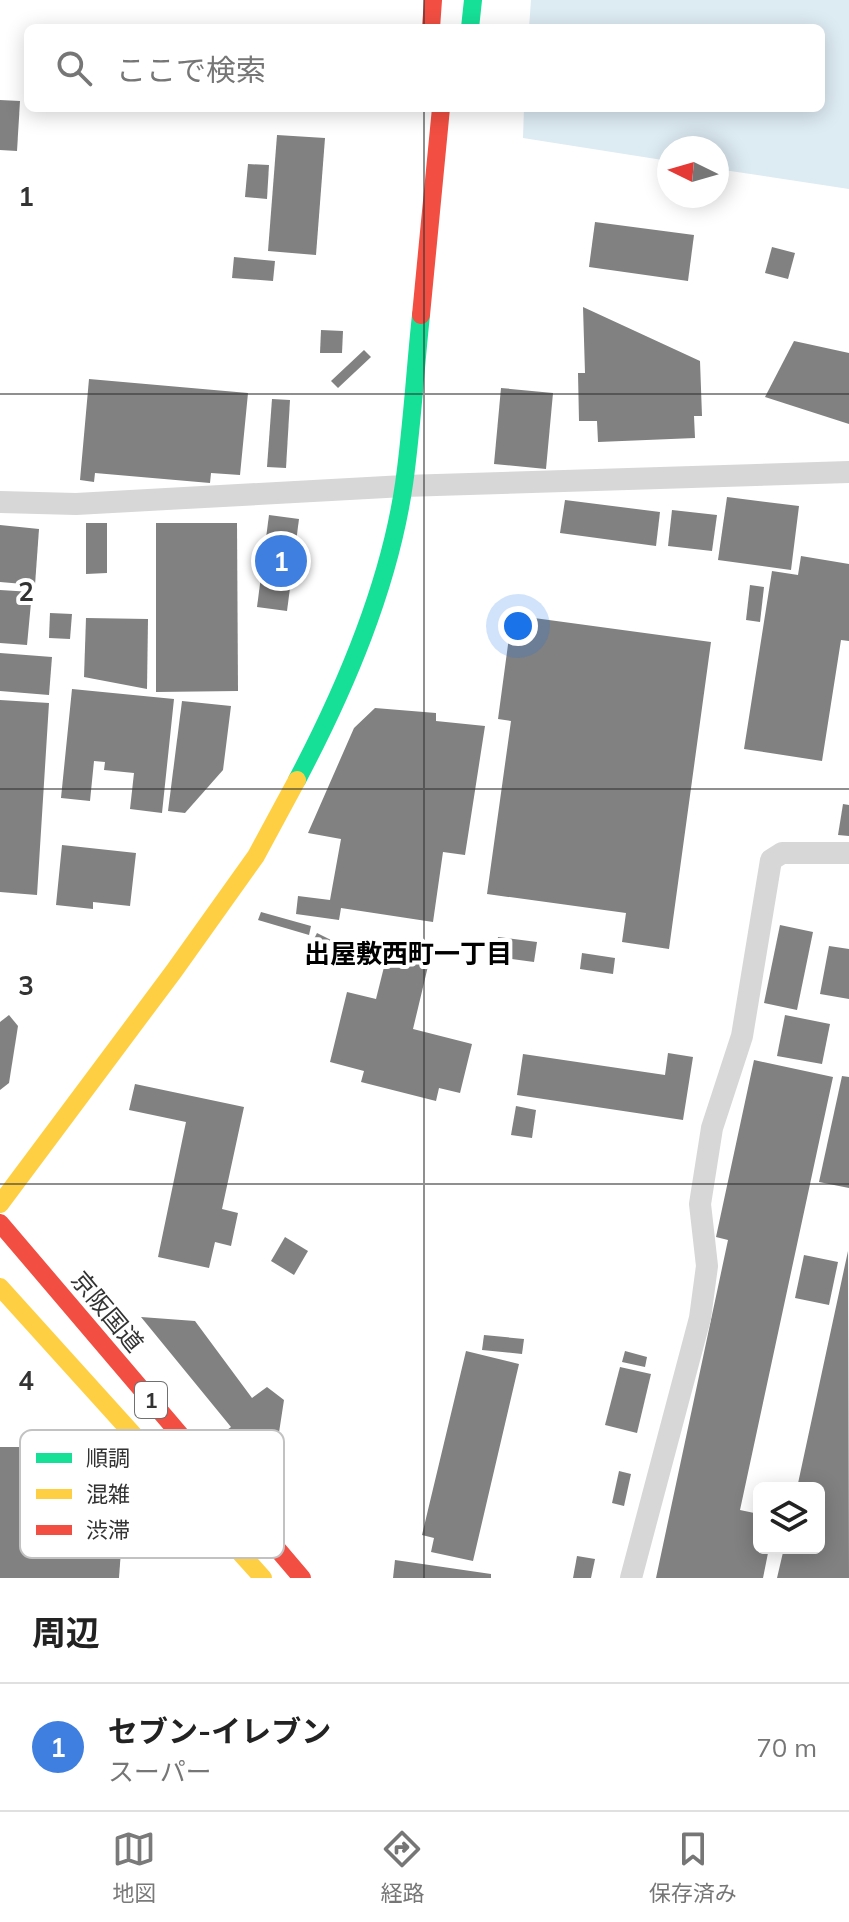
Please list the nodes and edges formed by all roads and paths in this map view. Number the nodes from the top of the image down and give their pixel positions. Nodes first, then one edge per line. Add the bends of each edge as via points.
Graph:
1 (433, 0) edge
2 (473, 0) edge
3 (431, 24) edge
4 (470, 24) edge
5 (422, 112) edge
6 (441, 112) edge
7 (458, 146) dead end
8 (434, 179) junction
9 (849, 472) edge
10 (404, 486) junction
11 (0, 502) edge
12 (849, 853) edge
13 (0, 1204) edge
14 (0, 1223) edge
15 (0, 1287) edge
16 (129, 1430) edge
17 (176, 1430) edge
18 (284, 1557) edge
19 (245, 1558) edge
20 (263, 1578) edge
21 (302, 1578) edge
22 (631, 1578) edge

1 - 3 main road
2 - 4 main road
5 - 8 main road
6 - 8 main road
7 - 8 main road
8 - 10 main road
9 - 10 street
10 - 11 street via 76,504
10 - 13 main road via 382,581 353,660 256,856
12 - 22 street via 782,853 771,860 742,1036 712,1128 700,1204 707,1266 700,1318
14 - 17 main road, 京阪国道 / 1
15 - 16 main road, 1
18 - 21 main road, 京阪国道 / 1
19 - 20 main road, 1

